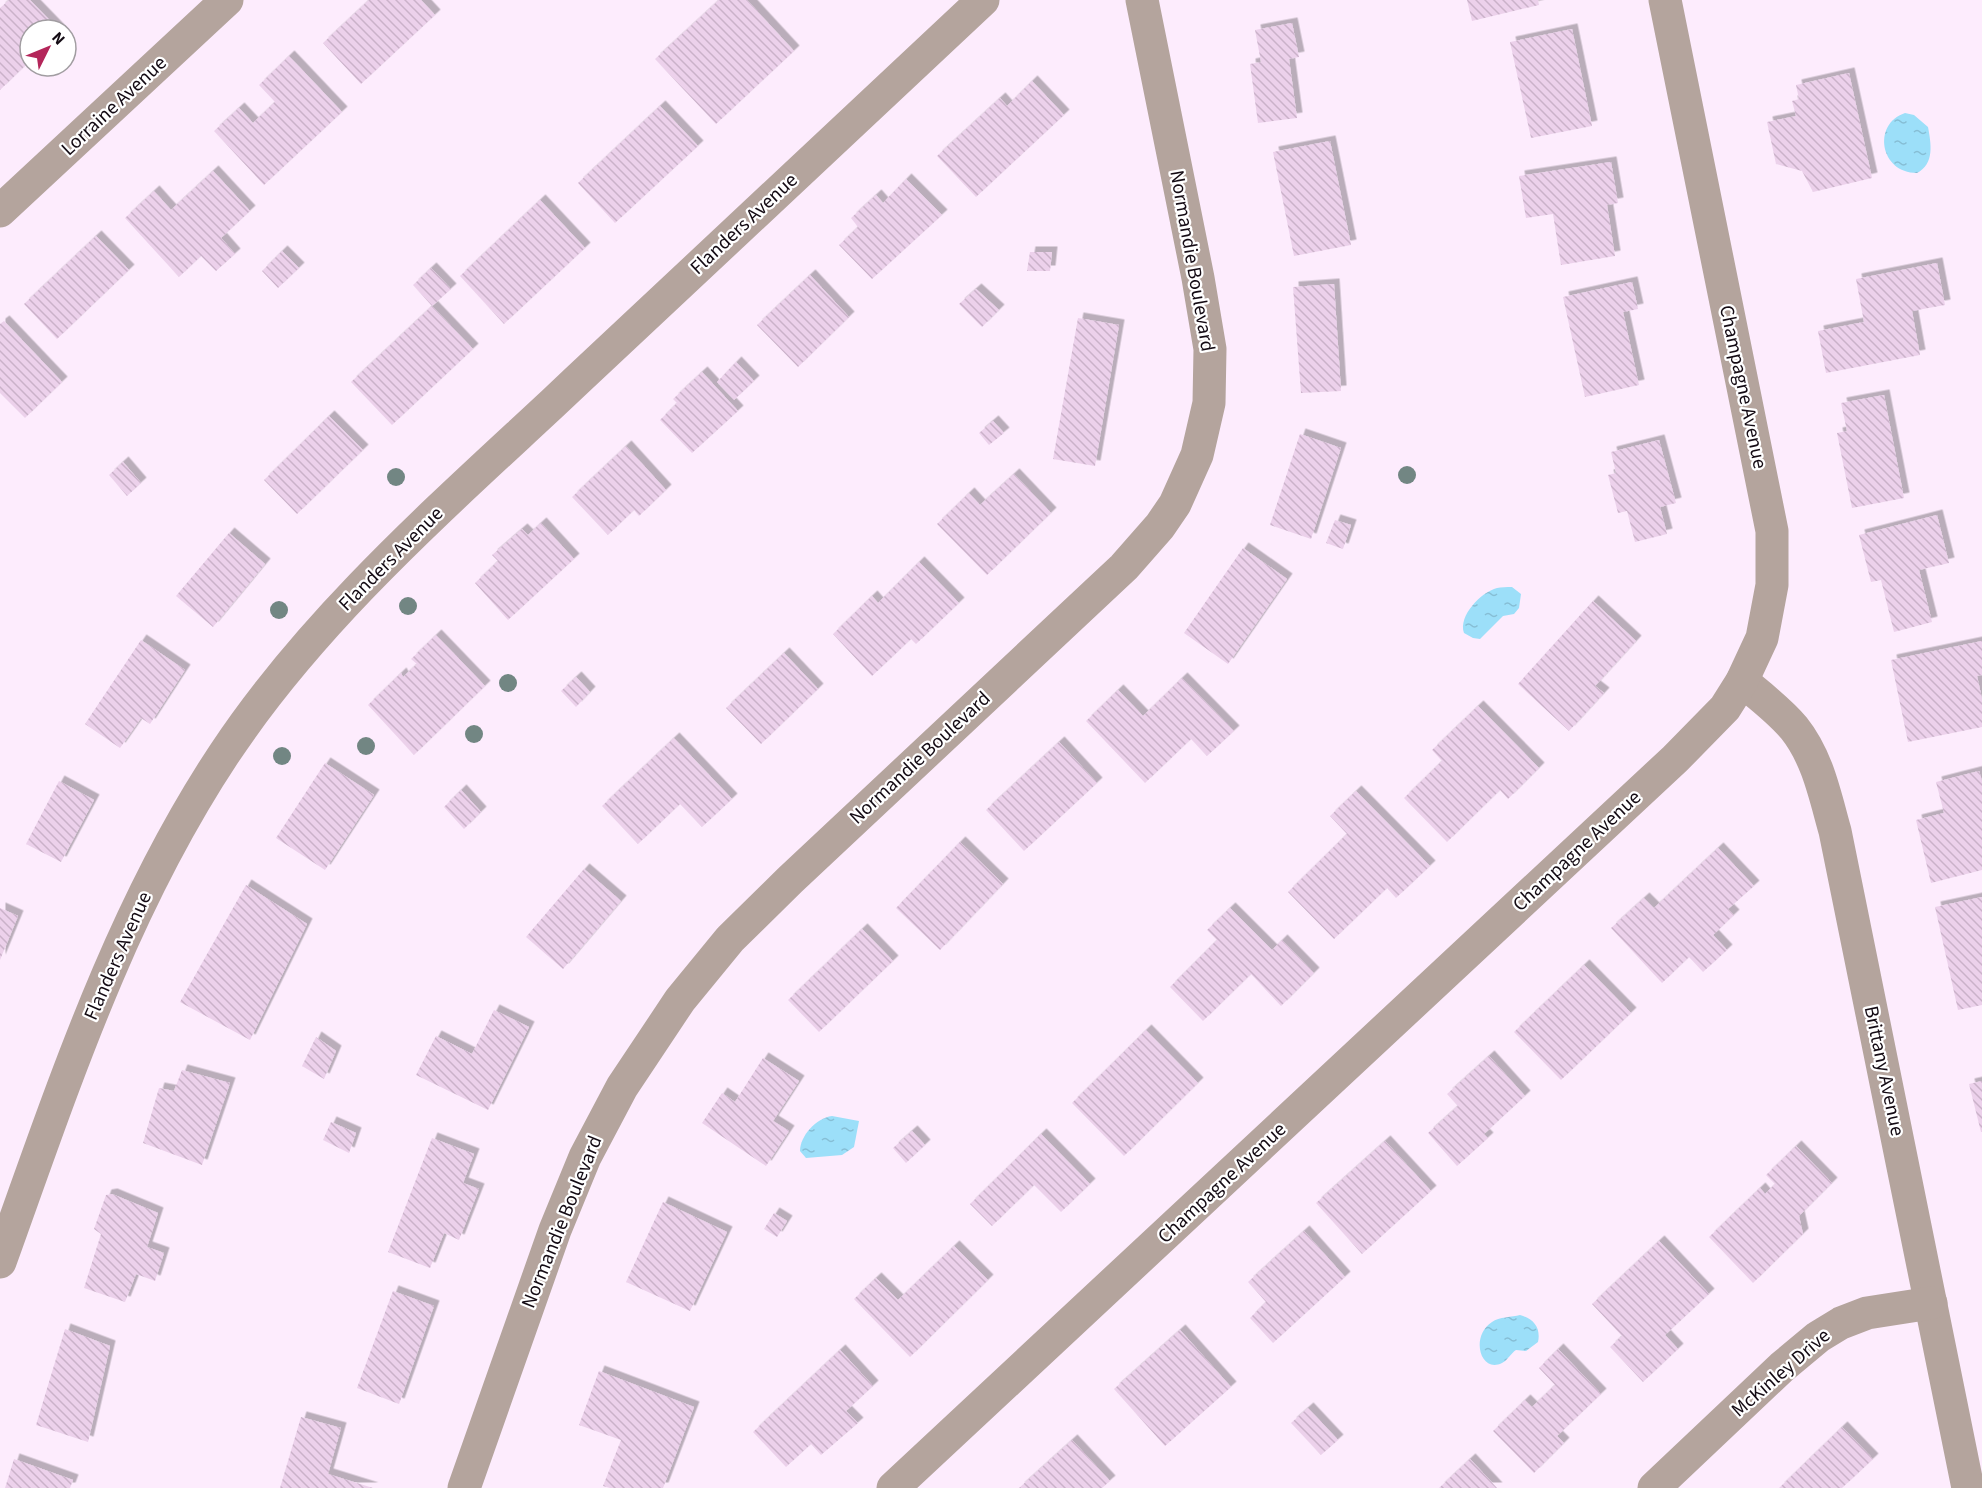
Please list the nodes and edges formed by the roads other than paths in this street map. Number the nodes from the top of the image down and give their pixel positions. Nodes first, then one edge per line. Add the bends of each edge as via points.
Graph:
1 (227, 0) edge
2 (983, 0) edge
3 (1142, 0) edge
4 (1665, 0) edge
5 (0, 211) edge
6 (1742, 681) junction
7 (0, 1262) edge
8 (1930, 1303) junction
9 (464, 1488) edge
10 (893, 1488) edge
11 (1654, 1488) edge
12 (1968, 1488) edge

1 - 5 street, Lorraine Avenue
2 - 7 street, Flanders Avenue via 486,466 360,588 288,668 219,762 169,844 122,938 60,1092
3 - 9 street, Normandie Boulevard via 1210,349 1209,403 1188,480 1160,526 1124,567 730,939 680,1000 622,1087 585,1157 555,1230
4 - 6 street, Champagne Avenue via 1772,531 1772,585 1762,638
6 - 8 street, Brittany Avenue via 1795,729 1820,778 1835,831
6 - 10 street, Champagne Avenue via 1725,708 1675,759
8 - 11 street, McKinley Drive via 1867,1313 1818,1337
8 - 12 street, Brittany Avenue

